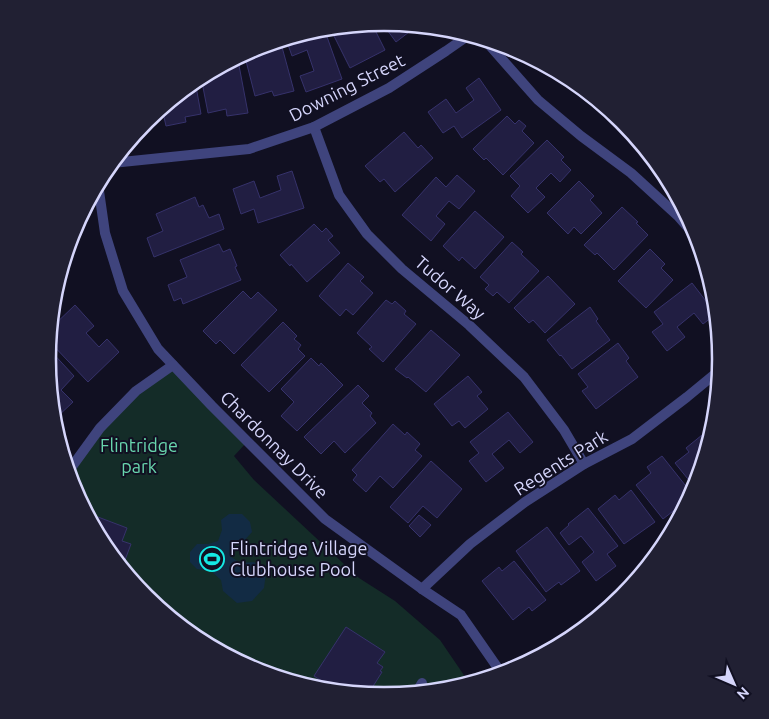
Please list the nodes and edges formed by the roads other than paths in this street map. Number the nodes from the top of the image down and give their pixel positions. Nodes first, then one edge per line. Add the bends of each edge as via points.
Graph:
1 (461, 40) edge
2 (494, 50) edge
3 (314, 127) junction
4 (123, 162) edge
5 (100, 196) edge
6 (682, 221) edge
7 (173, 365) junction
8 (712, 376) edge
9 (74, 464) edge
10 (584, 464) junction
11 (422, 589) junction
12 (497, 667) edge
13 (422, 683) dead end
14 (420, 686) edge

1 - 3 street, Downing Street via 389,88
2 - 6 street via 538,100 631,173
3 - 4 street, Downing Street via 249,149
3 - 10 street, Tudor Way via 339,195 367,234 524,377 564,430
5 - 7 street, Chardonnay Drive via 105,233 123,291 158,350
7 - 9 street via 136,392 100,428
7 - 11 street, Chardonnay Drive via 325,519
8 - 10 street, Regents Park via 632,439
10 - 11 street, Regents Park via 525,502 470,544
11 - 12 street, Chardonnay Drive via 461,615
13 - 14 street

